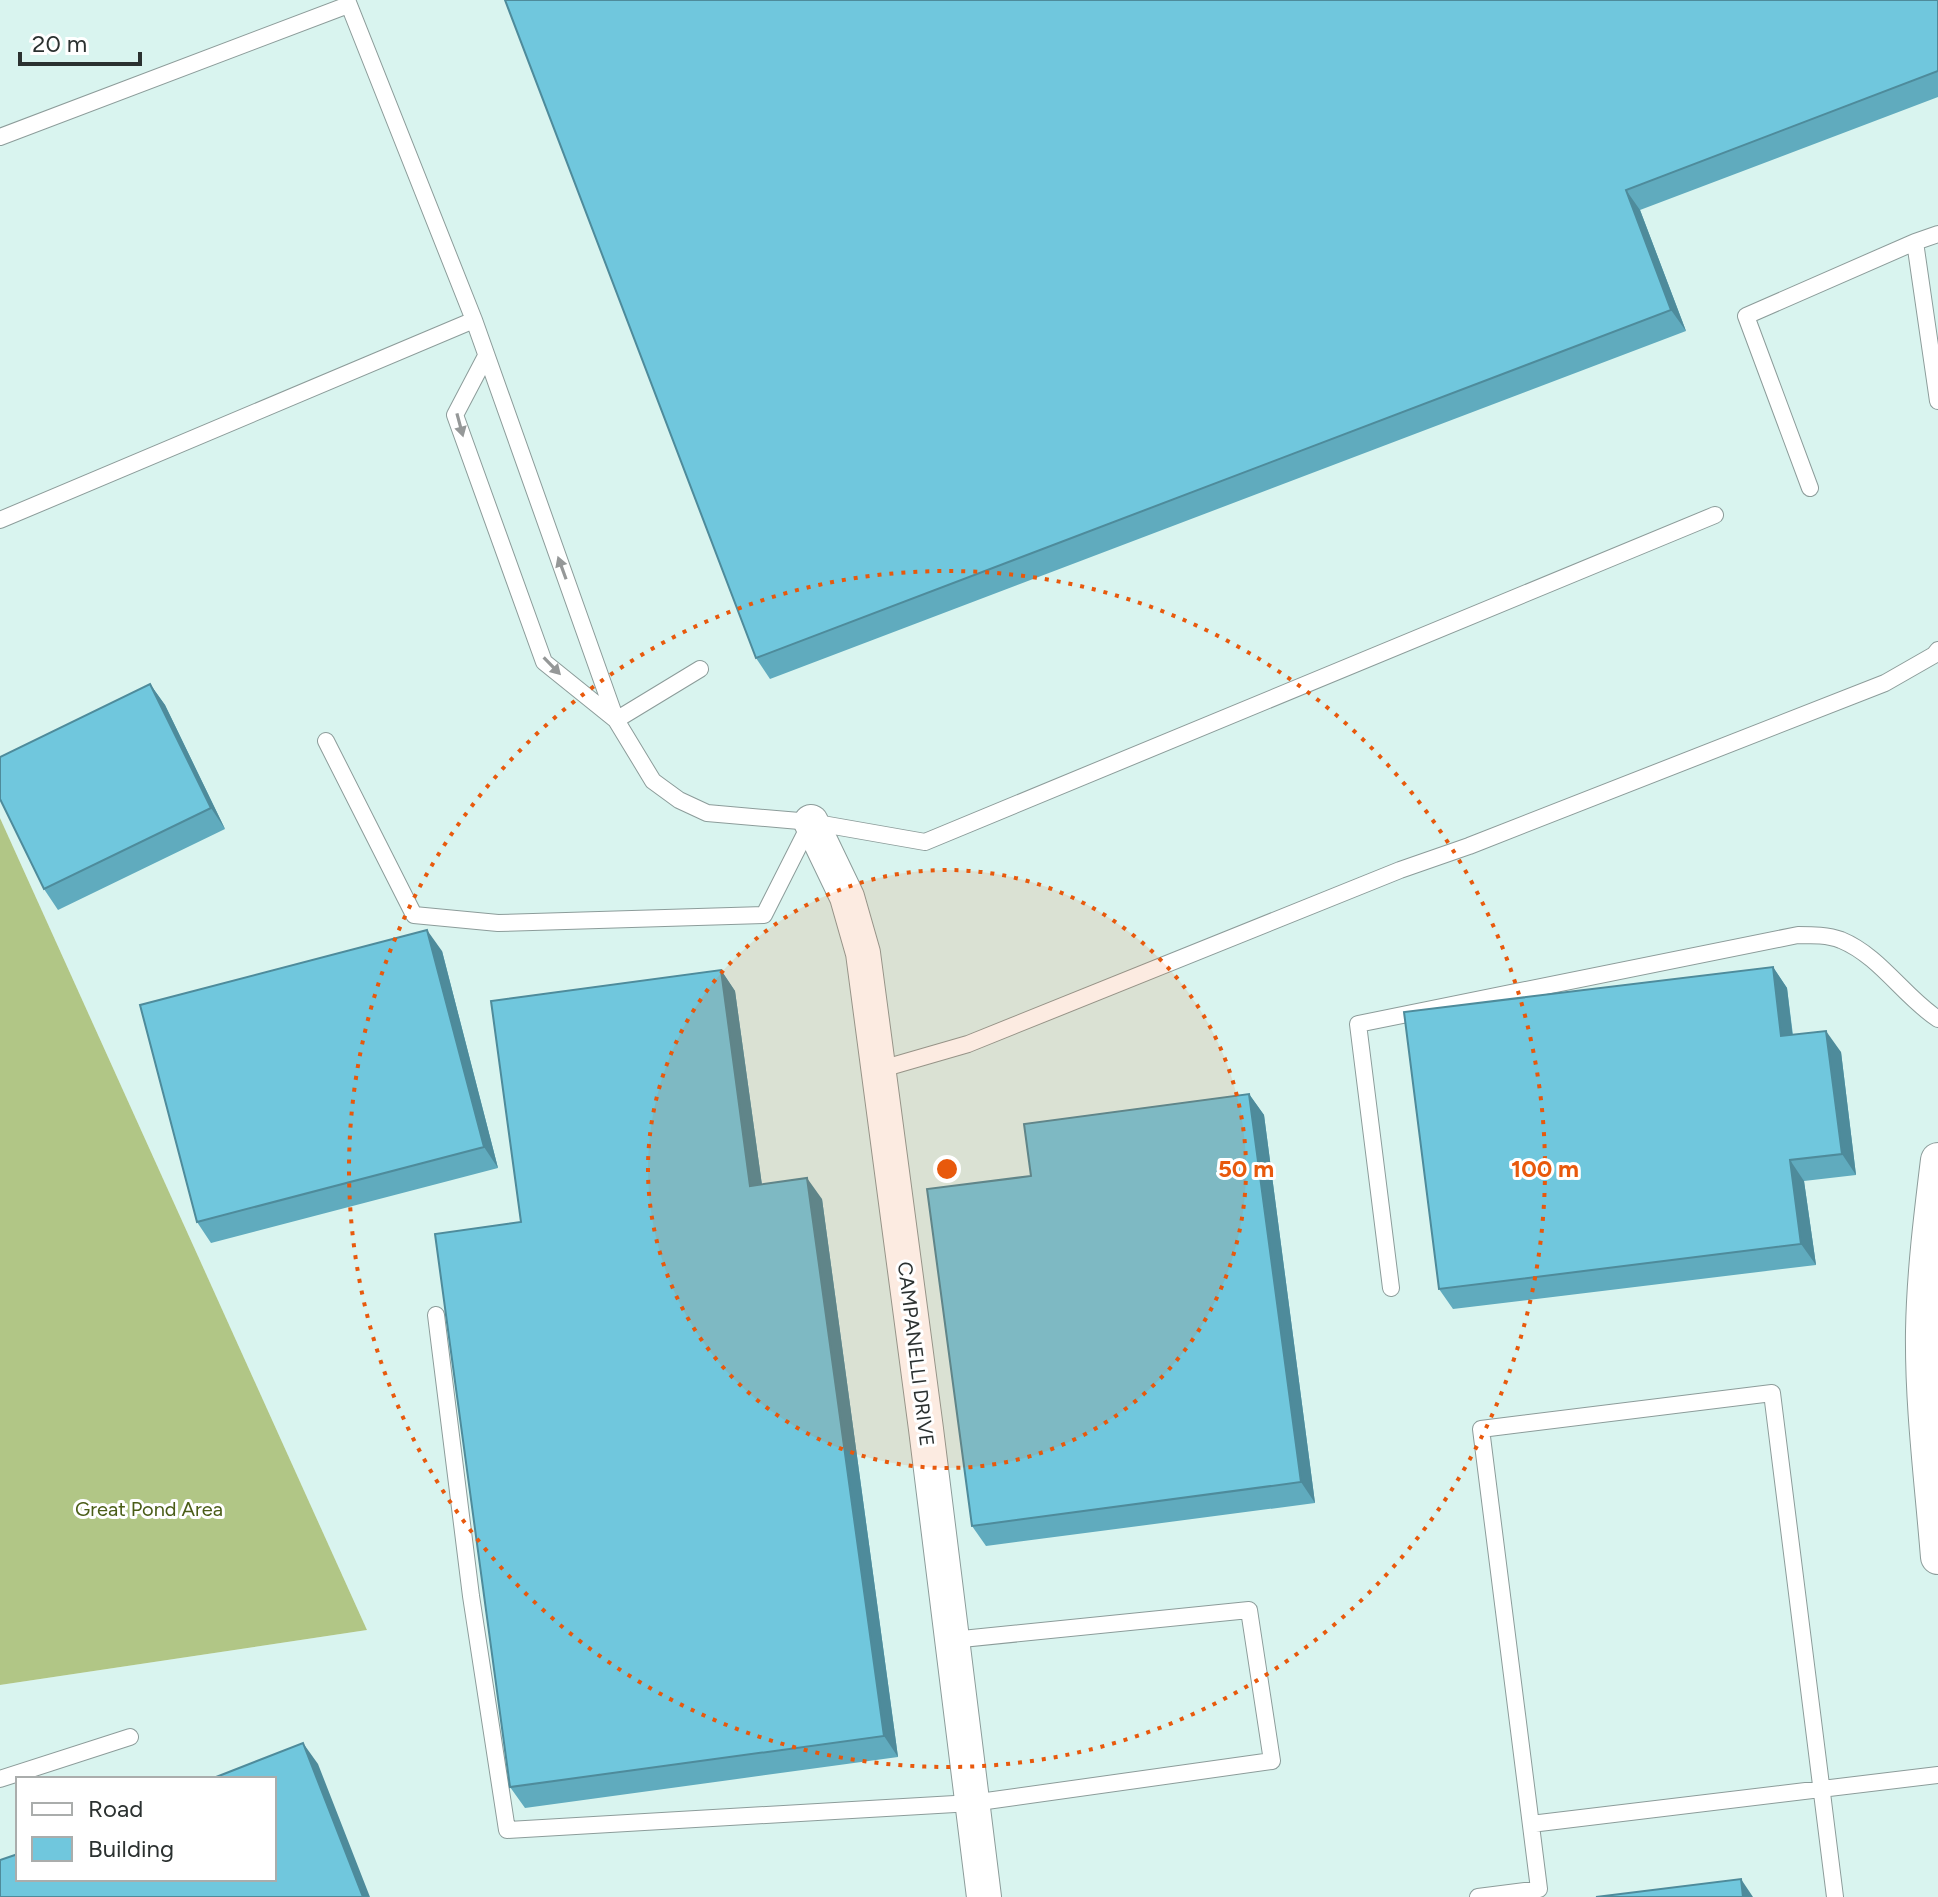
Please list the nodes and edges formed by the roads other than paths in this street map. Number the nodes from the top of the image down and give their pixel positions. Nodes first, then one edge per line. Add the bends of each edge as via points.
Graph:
1 (347, 3) edge
2 (0, 137) edge
3 (1938, 234) edge
4 (1915, 242) junction
5 (474, 320) junction
6 (486, 356) junction
7 (1938, 401) edge
8 (1810, 488) dead end
9 (1715, 515) dead end
10 (0, 520) edge
11 (1938, 650) edge
12 (700, 669) dead end
13 (616, 720) junction
14 (326, 741) dead end
15 (811, 822) junction
16 (1938, 1019) edge
17 (878, 1070) junction
18 (1938, 1160) edge
19 (1934, 1251) edge
20 (1391, 1288) dead end
21 (436, 1315) dead end
22 (1935, 1475) edge
23 (1938, 1557) edge
24 (952, 1640) junction
25 (130, 1737) dead end
26 (1938, 1775) edge
27 (0, 1779) edge
28 (1821, 1789) junction
29 (972, 1803) junction
30 (1531, 1824) junction
31 (984, 1897) edge
32 (1478, 1897) edge
33 (1835, 1897) edge

1 - 2 lane
1 - 5 lane
3 - 4 lane
4 - 7 lane
4 - 8 lane via 1746,316
5 - 6 lane
5 - 10 lane
13 -> 6 lane
6 -> 13 lane via 455,415 544,662
9 - 15 lane via 925,842
11 - 17 lane via 1885,683 968,1044
12 - 13 lane
13 - 15 lane via 653,781 679,800 707,813
14 - 15 lane via 414,915 498,923 764,915
15 - 17 street, CAMPANELLI DRIVE via 856,926
16 - 20 lane via 1841,940 1798,935 1358,1024
17 - 24 street, CAMPANELLI DRIVE
18 - 19 street
19 - 22 street via 1923,1369
21 - 29 lane via 507,1830
22 - 23 street
24 - 29 street, CAMPANELLI DRIVE
24 - 29 lane via 1249,1610 1272,1761
25 - 27 lane
26 - 28 lane
28 - 30 lane
28 - 30 lane via 1772,1393 1481,1429
28 - 33 lane
29 - 31 street, CAMPANELLI DRIVE
30 - 32 lane via 1539,1889

